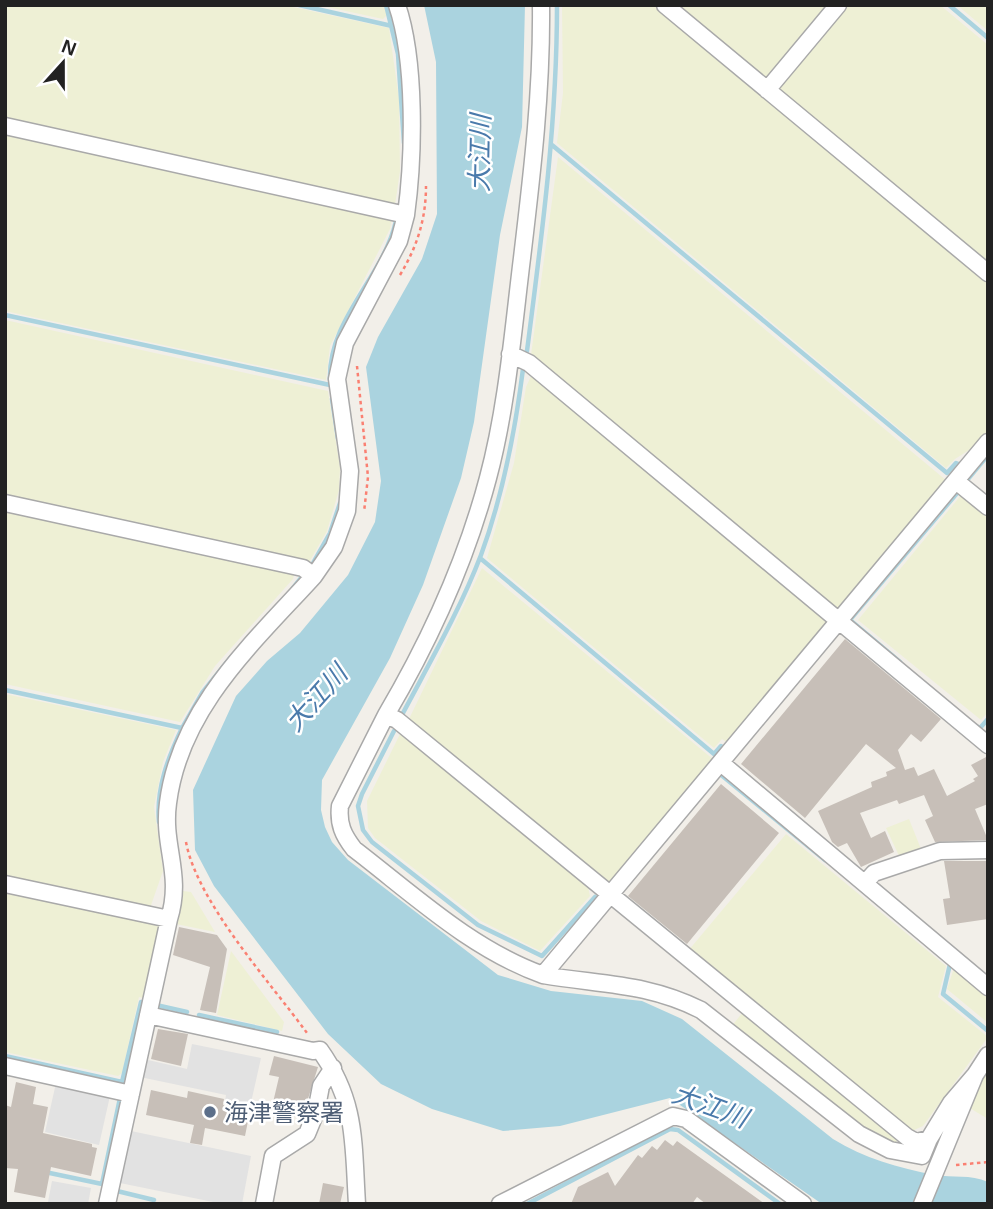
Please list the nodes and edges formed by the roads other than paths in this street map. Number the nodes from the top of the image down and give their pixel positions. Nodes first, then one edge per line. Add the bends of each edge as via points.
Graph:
1 (397, 5) edge
2 (541, 5) edge
3 (665, 5) edge
4 (838, 5) edge
5 (767, 90) junction
6 (5, 127) edge
7 (406, 215) junction
8 (988, 273) edge
9 (510, 355) junction
10 (988, 442) edge
11 (956, 481) junction
12 (5, 503) edge
13 (988, 507) edge
14 (314, 576) junction
15 (838, 624) junction
16 (386, 715) junction
17 (988, 745) edge
18 (721, 762) junction
19 (988, 850) edge
20 (865, 883) junction
21 (5, 884) edge
22 (609, 897) junction
23 (169, 919) junction
24 (543, 975) junction
25 (988, 987) edge
26 (148, 1015) junction
27 (988, 1055) edge
28 (5, 1066) edge
29 (333, 1068) junction
30 (975, 1075) junction
31 (131, 1094) junction
32 (929, 1139) junction
33 (517, 1200) edge
34 (107, 1204) edge
35 (264, 1204) edge
36 (357, 1204) edge
37 (500, 1204) edge
38 (803, 1204) edge
39 (922, 1204) edge

1 - 7 street via 409,74 411,179
2 - 9 street via 537,134
3 - 5 street
4 - 5 street
5 - 8 street
6 - 7 street
7 - 14 street via 399,241 345,343 337,379 350,471 347,511 334,547
9 - 15 street via 529,363
9 - 16 street via 495,444 475,522
10 - 11 street
11 - 13 street
11 - 15 street
12 - 14 street via 303,568
14 - 23 street via 229,667 203,706 174,767 167,806 176,888
15 - 17 street
15 - 18 street
16 - 22 street
16 - 24 street via 340,806 346,839 485,950
18 - 20 street
18 - 22 street
19 - 20 street via 940,851 874,873
20 - 25 street
21 - 23 street
22 - 24 street
22 - 32 street via 907,1138 916,1142
23 - 26 street
24 - 32 street via 648,988 674,997 701,1010 859,1134 890,1150 922,1156
26 - 29 street via 320,1049
26 - 31 street
27 - 30 street
28 - 31 street
29 - 35 street via 321,1086 307,1134 273,1156
29 - 36 street via 347,1098
30 - 32 street
30 - 39 street via 945,1166
31 - 34 street
33 - 37 street
33 - 38 street via 673,1116 686,1119

